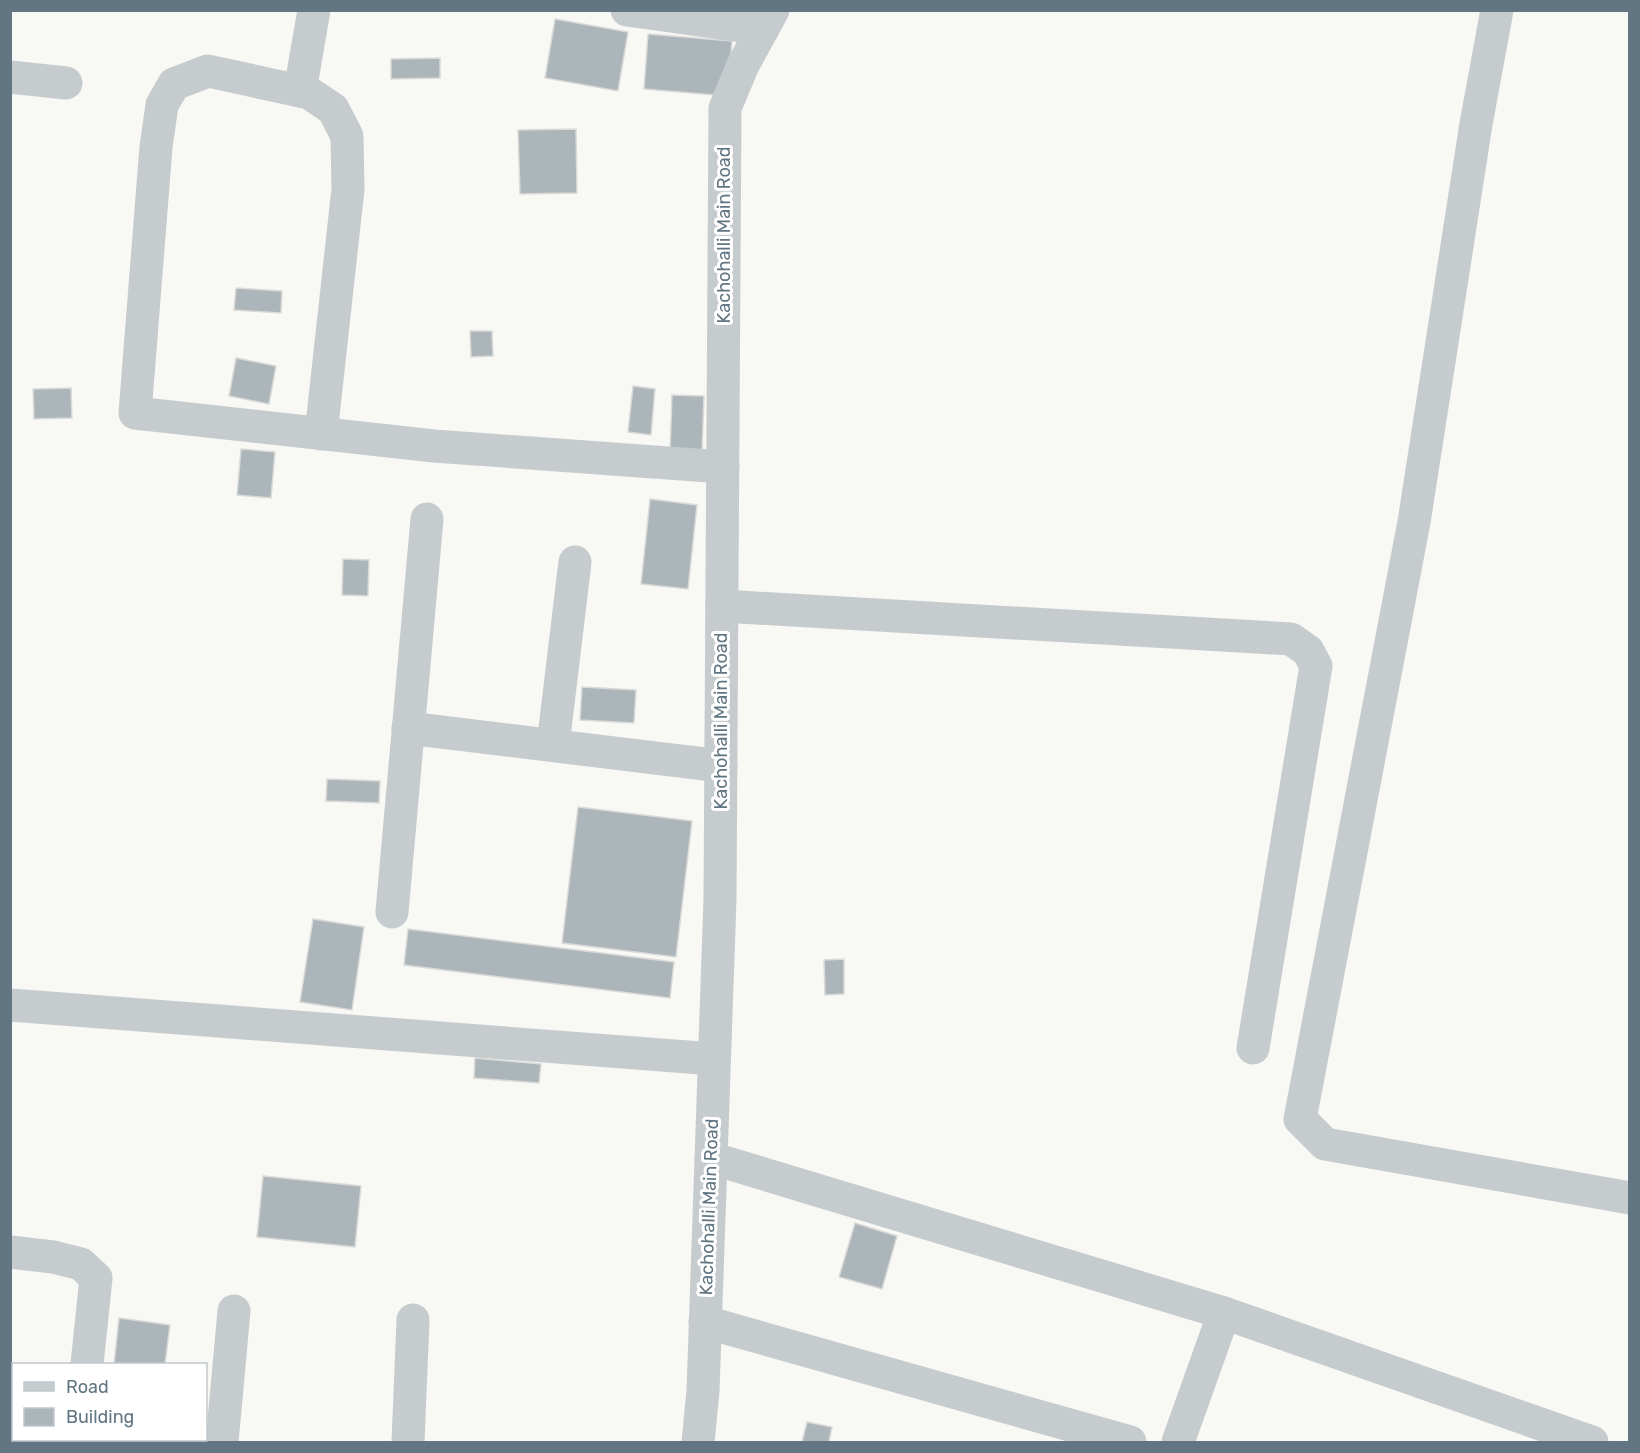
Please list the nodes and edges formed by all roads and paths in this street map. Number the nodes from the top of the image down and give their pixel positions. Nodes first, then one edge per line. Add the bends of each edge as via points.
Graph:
1 (314, 10) edge
2 (627, 10) edge
3 (1497, 10) edge
4 (768, 20) edge
5 (10, 76) edge
6 (66, 83) dead end
7 (300, 91) junction
8 (321, 434) junction
9 (723, 467) junction
10 (427, 519) dead end
11 (575, 562) dead end
12 (722, 606) junction
13 (408, 728) junction
14 (553, 745) junction
15 (721, 766) junction
16 (392, 912) dead end
17 (10, 1005) edge
18 (1253, 1048) dead end
19 (714, 1059) junction
20 (711, 1158) junction
21 (1629, 1198) edge
22 (10, 1252) edge
23 (234, 1311) dead end
24 (1224, 1313) junction
25 (413, 1320) dead end
26 (705, 1322) junction
27 (87, 1363) edge
28 (222, 1443) edge
29 (408, 1443) edge
30 (698, 1443) edge
31 (1130, 1443) edge
32 (1178, 1443) edge
33 (1592, 1443) edge

1 - 7 street
2 - 4 street
3 - 21 street via 1414,522 1300,1119 1325,1144
4 - 9 street, Kachohalli Main Road via 725,108
5 - 6 street
7 - 8 street via 333,109 347,136 348,189
7 - 8 street via 208,71 174,84 162,105 135,413
8 - 9 street
9 - 12 street, Kachohalli Main Road
10 - 13 street
11 - 14 street
12 - 15 street, Kachohalli Main Road
12 - 18 street via 1292,639 1308,651 1316,666
13 - 14 street
13 - 16 street
14 - 15 street
15 - 19 street, Kachohalli Main Road
17 - 19 street
19 - 20 street, Kachohalli Main Road
20 - 24 street
20 - 26 street, Kachohalli Main Road
22 - 27 street via 81,1264 96,1278
23 - 28 street
24 - 32 street
24 - 33 street
25 - 29 street
26 - 30 street, Kachohalli Main Road
26 - 31 street

